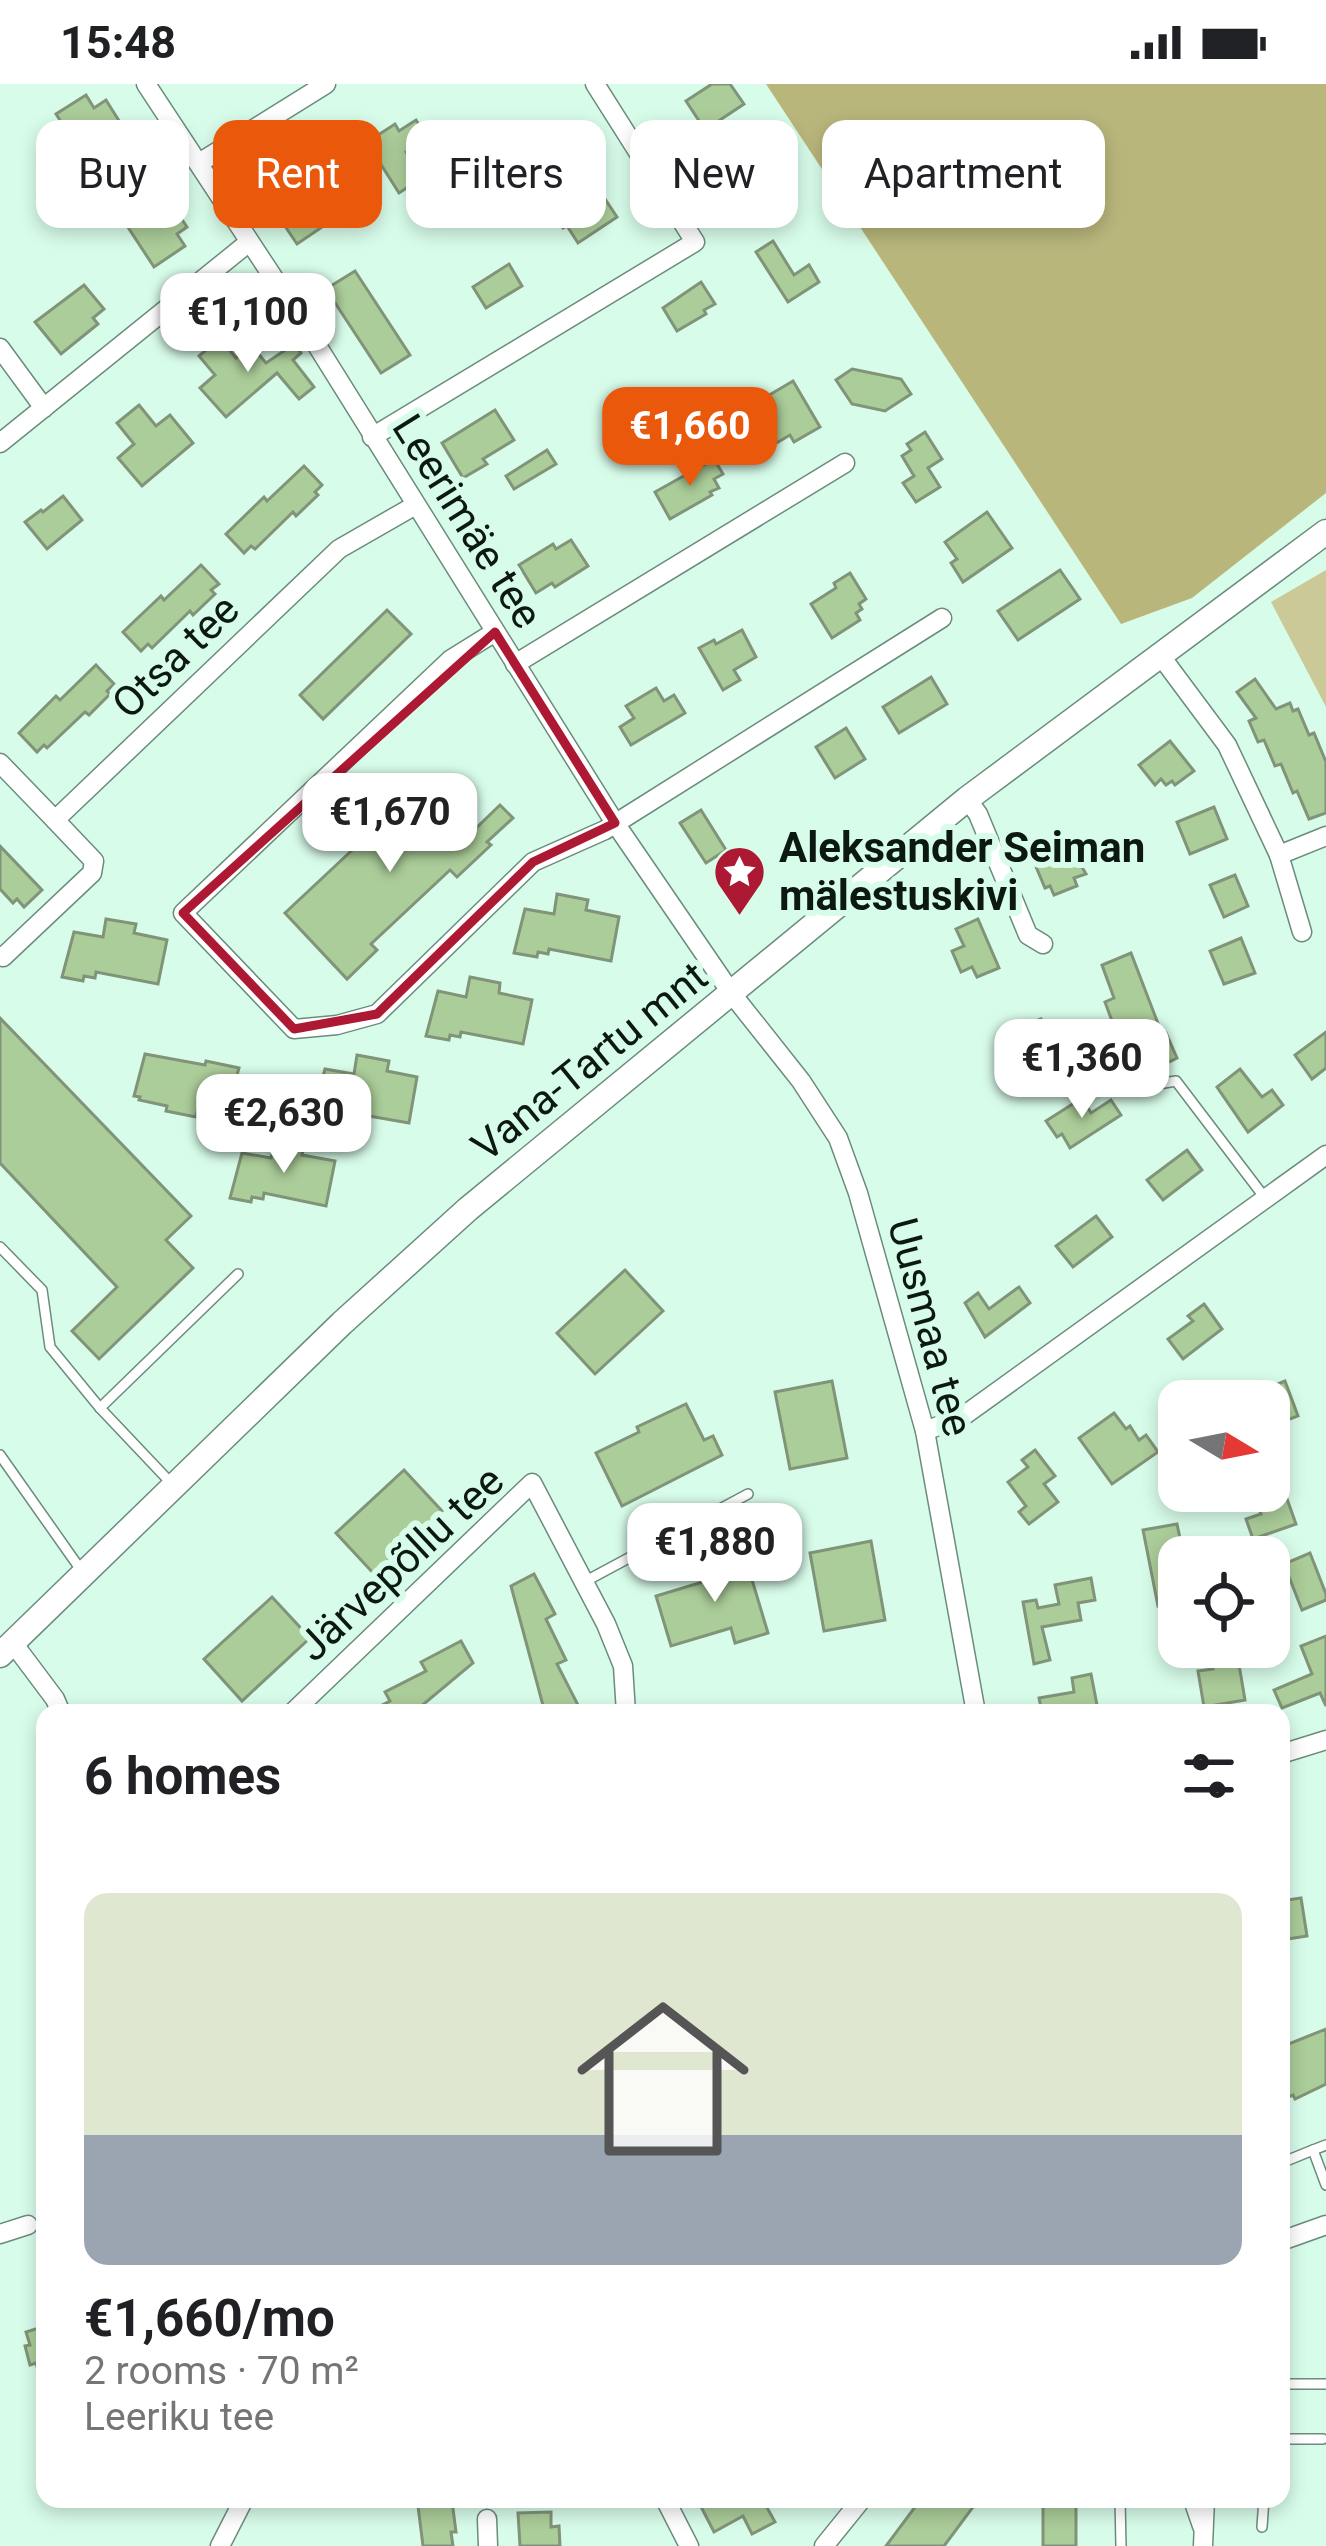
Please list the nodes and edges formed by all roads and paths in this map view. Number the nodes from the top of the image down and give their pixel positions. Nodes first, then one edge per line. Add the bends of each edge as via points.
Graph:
1 (146, 84) edge
2 (326, 84) edge
3 (595, 84) edge
4 (200, 163) junction
5 (248, 243) junction
6 (0, 348) edge
7 (44, 408) junction
8 (372, 437) junction
9 (0, 443) edge
10 (845, 463) dead end
11 (414, 506) junction
12 (1326, 532) edge
13 (942, 618) dead end
14 (495, 632) junction
15 (1160, 655) junction
16 (515, 664) junction
17 (0, 763) edge
18 (967, 799) junction
19 (55, 820) junction
20 (615, 823) junction
21 (1326, 836) edge
22 (1279, 855) junction
23 (1302, 932) dead end
24 (1043, 944) dead end
25 (0, 956) edge
26 (732, 994) junction
27 (1146, 1086) dead end
28 (1326, 1155) edge
29 (1265, 1198) junction
30 (0, 1247) edge
31 (238, 1274) dead end
32 (100, 1408) junction
33 (925, 1432) junction
34 (0, 1455) edge
35 (174, 1487) junction
36 (748, 1494) dead end
37 (84, 1575) junction
38 (584, 1582) junction
39 (6, 1649) edge
40 (58, 1704) edge
41 (301, 1704) edge
42 (625, 1704) edge
43 (974, 1704) edge
44 (1326, 1740) edge
45 (1290, 1751) edge
46 (1326, 2145) edge
47 (1313, 2150) junction
48 (1290, 2159) edge
49 (1326, 2185) edge
50 (28, 2224) dead end
51 (1326, 2225) edge
52 (0, 2234) edge
53 (1290, 2238) edge
54 (1290, 2384) edge
55 (1326, 2384) edge
56 (1290, 2439) edge
57 (1323, 2439) dead end
58 (239, 2508) edge
59 (670, 2508) edge
60 (855, 2508) edge
61 (1120, 2508) edge
62 (1191, 2508) edge
63 (1204, 2508) edge
64 (1263, 2508) edge
65 (487, 2519) dead end
66 (1262, 2527) dead end
67 (1203, 2545) edge
68 (220, 2546) edge
69 (488, 2546) edge
70 (689, 2546) edge
71 (824, 2546) edge
72 (1121, 2546) edge

1 - 4 street, Leerimäe tee
2 - 4 street
3 - 8 street via 695,242
4 - 5 street, Leerimäe tee
5 - 7 street
5 - 8 street, Leerimäe tee
6 - 7 street
7 - 9 street
8 - 11 street, Leerimäe tee
10 - 16 street
11 - 14 street, Leerimäe tee
11 - 19 street, Otsa tee via 339,549
12 - 15 street, Vana-Tartu mnt
13 - 20 street
14 - 16 street, Leerimäe tee
14 - 20 street via 450,660 183,913 294,1029 337,1025 377,1014 533,862
15 - 18 street, Vana-Tartu mnt
15 - 22 street via 1228,745
16 - 20 street, Leerimäe tee
17 - 19 street
18 - 24 street via 1028,935
18 - 26 street, Vana-Tartu mnt
19 - 25 street via 94,861 92,873
20 - 26 street, Leerimäe tee
21 - 22 street
22 - 23 street
26 - 33 street, Uusmaa tee via 838,1138
26 - 35 street, Vana-Tartu mnt via 468,1210
27 - 29 lane via 1176,1082
28 - 29 street
29 - 33 street via 962,1417
30 - 32 lane via 42,1290 50,1347
31 - 32 lane
32 - 35 lane
33 - 43 street, Uusmaa tee
34 - 37 lane
35 - 37 street, Vana-Tartu mnt
36 - 38 lane
37 - 39 street, Vana-Tartu mnt
38 - 41 street, Järvepõllu tee via 532,1484
38 - 42 street, Järvepõllu tee via 622,1666
39 - 40 street
44 - 45 street
46 - 47 lane
47 - 48 lane
47 - 49 lane
50 - 52 street
51 - 53 street
54 - 55 lane
56 - 57 lane
58 - 68 street
59 - 70 street
60 - 71 street
61 - 72 lane
62 - 67 lane
63 - 67 street
64 - 66 lane
65 - 69 street

